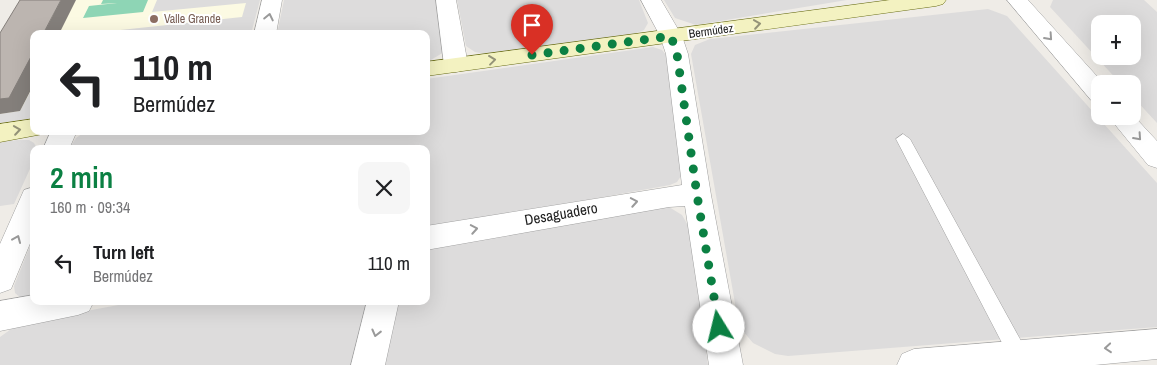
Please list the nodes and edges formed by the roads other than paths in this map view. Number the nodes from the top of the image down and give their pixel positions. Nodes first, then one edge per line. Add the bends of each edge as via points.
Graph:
1 (272, 0) edge
2 (446, 0) edge
3 (651, 0) edge
4 (936, 0) edge
5 (1017, 0) edge
6 (266, 30) edge
7 (671, 36) junction
8 (456, 65) junction
9 (430, 68) edge
10 (1091, 84) edge
11 (1128, 125) edge
12 (30, 128) edge
13 (0, 132) edge
14 (902, 139) dead end
15 (1157, 158) edge
16 (697, 195) junction
17 (30, 208) edge
18 (430, 237) edge
19 (0, 280) edge
20 (57, 305) edge
21 (382, 305) edge
22 (0, 316) edge
23 (1157, 344) edge
24 (1019, 356) junction
25 (368, 365) edge
26 (726, 365) edge
27 (914, 365) edge

6 -> 1 street
2 - 8 street
3 - 7 street
7 -> 4 street, Bermúdez
5 -> 10 street
8 -> 7 street, Bermúdez
7 - 16 street via 677,54
8 - 9 street, Bermúdez
11 -> 15 street
13 -> 12 street
14 - 24 lane
18 -> 16 street, Desaguadero via 669,196
16 - 26 street
19 -> 17 street
20 - 22 street
21 -> 25 street
23 -> 24 street
24 - 27 street

